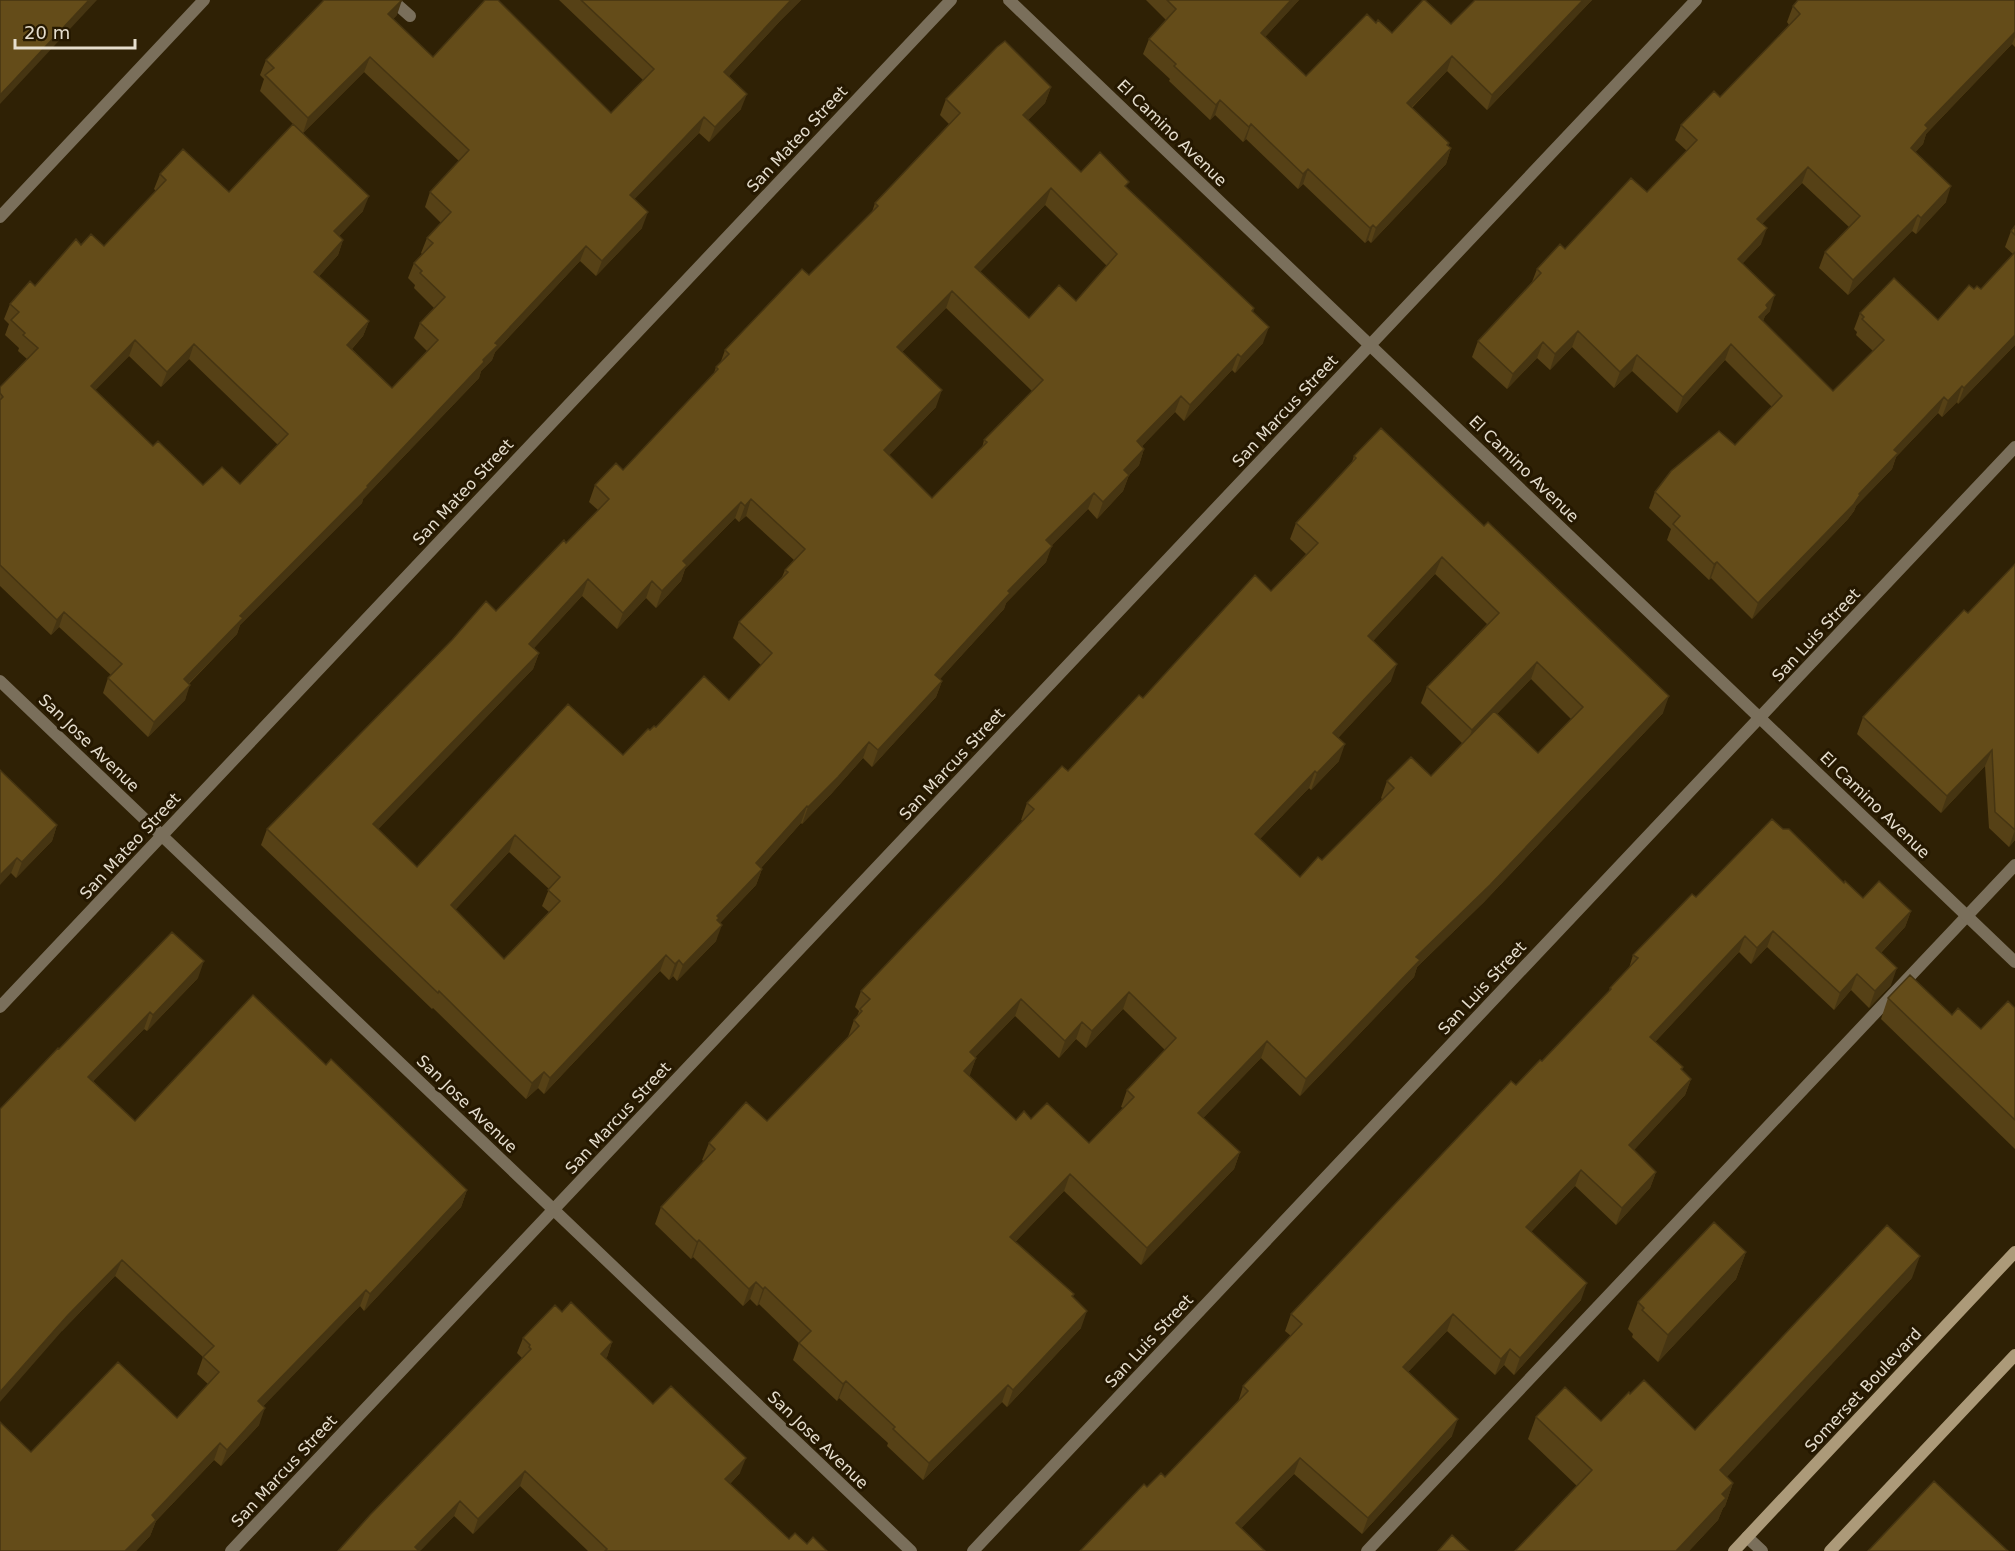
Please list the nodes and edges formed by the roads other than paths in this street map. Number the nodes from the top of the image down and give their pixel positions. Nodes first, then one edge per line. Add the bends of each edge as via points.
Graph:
1 (204, 0) edge
2 (392, 0) edge
3 (951, 0) edge
4 (1009, 0) edge
5 (1696, 0) edge
6 (410, 16) dead end
7 (0, 217) edge
8 (1370, 345) junction
9 (2015, 447) edge
10 (0, 681) edge
11 (1760, 717) junction
12 (162, 835) junction
13 (2015, 865) edge
14 (1968, 915) junction
15 (2015, 962) edge
16 (0, 1007) edge
17 (554, 1210) junction
18 (2015, 1252) edge
19 (2015, 1356) edge
20 (1747, 1537) junction
21 (231, 1551) edge
22 (910, 1551) edge
23 (973, 1551) edge
24 (1367, 1551) edge
25 (1734, 1551) edge
26 (1762, 1551) edge
27 (1830, 1551) edge

1 - 7 street
2 - 6 street
3 - 12 street, San Mateo Street
4 - 8 street, El Camino Avenue
5 - 8 street, San Marcus Street
8 - 11 street, El Camino Avenue
8 - 17 street, San Marcus Street
9 - 11 street, San Luis Street
10 - 12 street, San Jose Avenue
11 - 14 street, El Camino Avenue
11 - 23 street, San Luis Street
12 - 16 street, San Mateo Street
12 - 17 street, San Jose Avenue
13 - 14 street
14 - 15 street, El Camino Avenue
14 - 24 street
17 - 21 street, San Marcus Street
17 - 22 street, San Jose Avenue
18 - 20 main road, Somerset Boulevard
19 - 27 main road
20 - 25 main road, Somerset Boulevard
20 - 26 street

